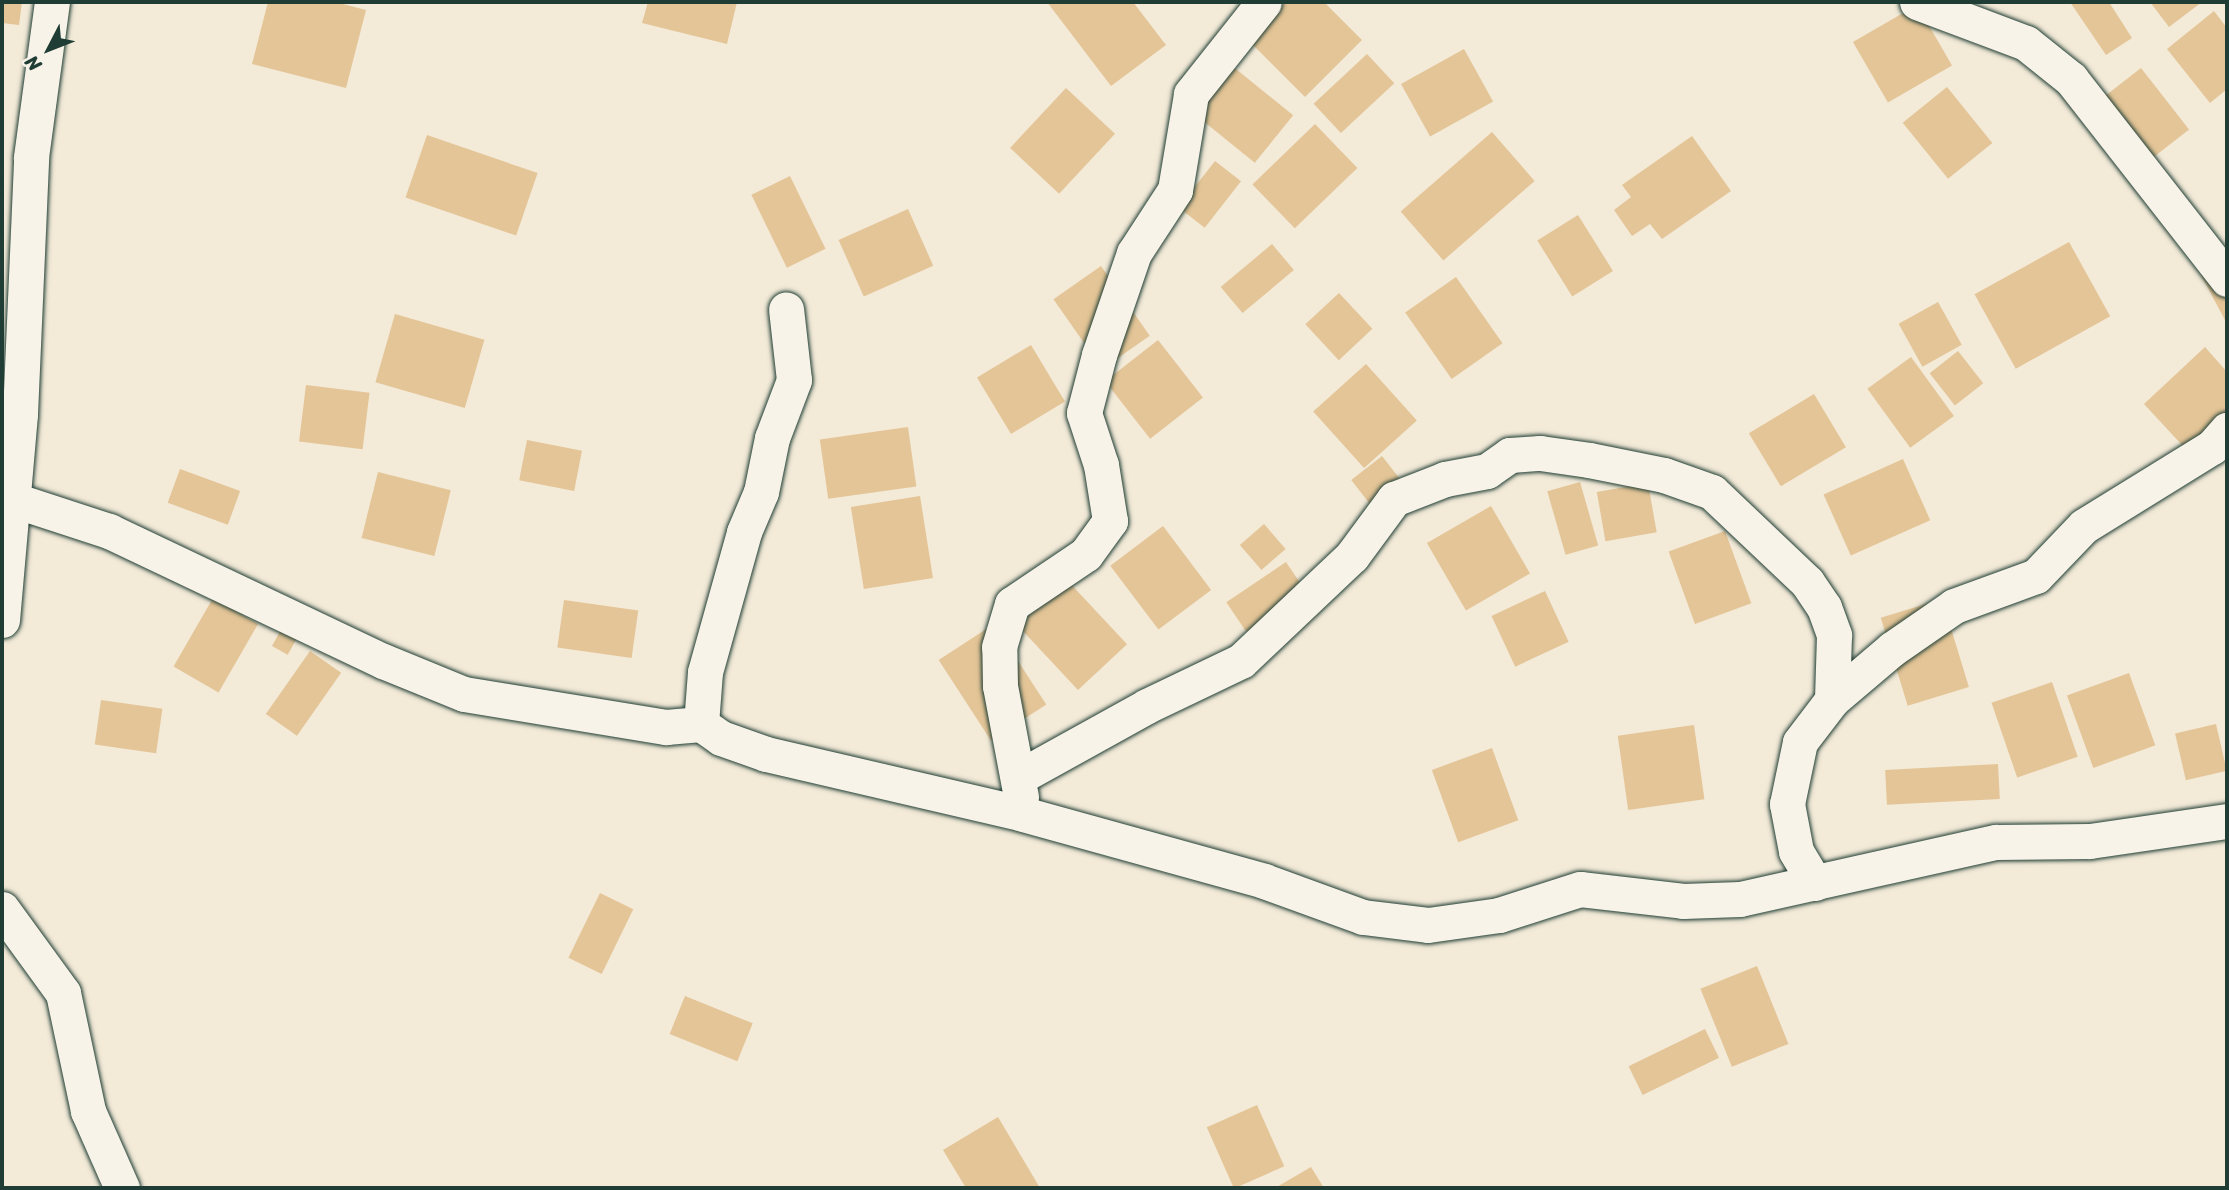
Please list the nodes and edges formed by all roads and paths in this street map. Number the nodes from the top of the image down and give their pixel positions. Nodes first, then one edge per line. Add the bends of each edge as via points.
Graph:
1 (52, 2) edge
2 (1264, 2) edge
3 (1917, 2) edge
4 (2227, 279) edge
5 (786, 309) dead end
6 (2227, 430) edge
7 (8, 498) edge
8 (2, 620) edge
9 (1832, 700) junction
10 (701, 724) junction
11 (1019, 777) junction
12 (1023, 814) junction
13 (2227, 821) edge
14 (1815, 883) junction
15 (2, 909) edge
16 (122, 1188) edge

1 - 7 street via 31,157
2 - 11 street via 1191,94 1175,190 1134,253 1099,355 1084,413 1101,465 1110,521 1086,554 1012,604 999,647 1000,686
3 - 4 street via 2026,43 2071,79
5 - 10 street via 794,380 772,438 761,492 744,532 705,672
6 - 9 street via 2212,447 2084,526 2036,576 1954,606 1892,649
7 - 8 street
7 - 10 street via 109,531 383,661 464,694 666,727
9 - 11 street via 1834,635 1824,607 1807,582 1712,492 1664,475 1589,460 1540,453 1510,455 1487,471 1445,478 1394,499 1352,556 1241,661 1147,706
9 - 14 street via 1800,742 1787,804 1796,851
10 - 12 street via 722,738 766,754
11 - 12 street
12 - 14 street via 1264,881 1363,917 1428,925 1499,915 1580,890 1683,901 1740,899
13 - 14 street via 2090,841 1996,842
15 - 16 street via 63,993 88,1111

